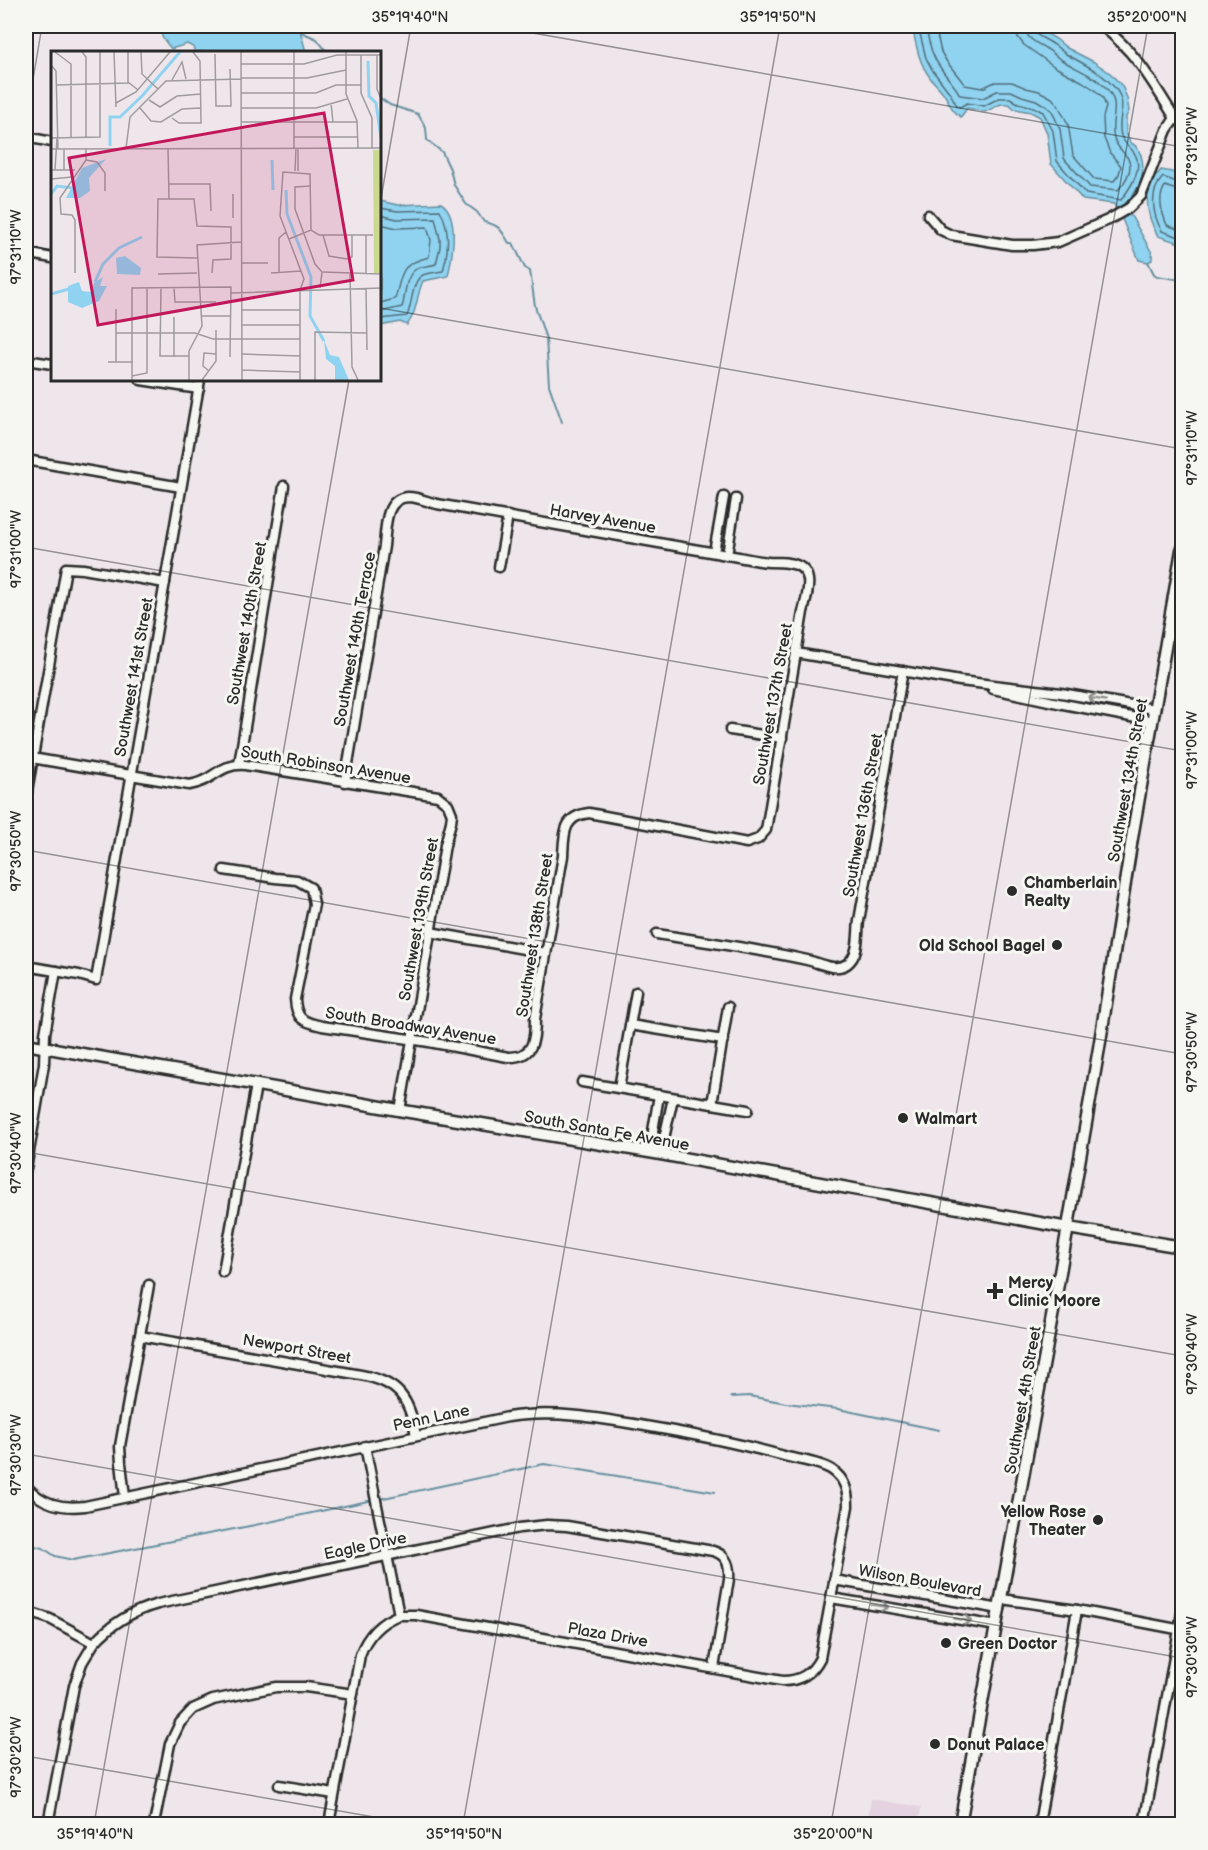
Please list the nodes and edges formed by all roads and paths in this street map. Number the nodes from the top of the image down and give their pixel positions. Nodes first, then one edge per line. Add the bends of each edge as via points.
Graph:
1 (1102, 26) edge
2 (1114, 30) edge
3 (1178, 120) edge
4 (26, 137) edge
5 (51, 142) edge
6 (928, 215) dead end
7 (26, 253) edge
8 (51, 258) edge
9 (26, 360) edge
10 (51, 364) edge
11 (147, 381) edge
12 (200, 381) edge
13 (198, 389) junction
14 (26, 460) edge
15 (284, 486) dead end
16 (181, 487) junction
17 (724, 497) dead end
18 (736, 499) dead end
19 (395, 503) joint
20 (721, 515) junction
21 (508, 516) junction
22 (733, 517) junction
23 (1182, 549) edge
24 (714, 552) junction
25 (727, 555) junction
26 (499, 567) dead end
27 (805, 572) joint
28 (165, 583) junction
29 (796, 653) junction
30 (903, 671) junction
31 (960, 681) junction
32 (1154, 709) junction
33 (1152, 721) junction
34 (730, 730) dead end
35 (782, 738) junction
36 (29, 758) edge
37 (239, 764) junction
38 (132, 776) junction
39 (345, 782) junction
40 (26, 797) edge
41 (448, 804) joint
42 (572, 820) joint
43 (224, 870) dead end
44 (430, 933) junction
45 (657, 934) dead end
46 (546, 953) junction
47 (26, 966) edge
48 (56, 971) junction
49 (636, 992) dead end
50 (728, 1007) dead end
51 (630, 1024) junction
52 (412, 1039) junction
53 (723, 1040) junction
54 (26, 1044) edge
55 (45, 1047) junction
56 (525, 1053) joint
57 (582, 1082) dead end
58 (256, 1085) junction
59 (619, 1088) junction
60 (659, 1095) junction
61 (673, 1098) junction
62 (712, 1104) junction
63 (748, 1110) dead end
64 (400, 1111) junction
65 (655, 1153) junction
66 (26, 1169) edge
67 (1068, 1228) junction
68 (1182, 1247) edge
69 (224, 1272) dead end
70 (149, 1285) dead end
71 (140, 1336) junction
72 (416, 1436) junction
73 (364, 1446) junction
74 (26, 1486) edge
75 (125, 1497) junction
76 (388, 1555) junction
77 (834, 1580) junction
78 (831, 1598) junction
79 (1001, 1604) junction
80 (1077, 1610) junction
81 (26, 1611) edge
82 (1182, 1613) edge
83 (399, 1615) junction
84 (997, 1626) junction
85 (1181, 1630) edge
86 (94, 1643) junction
87 (714, 1668) junction
88 (353, 1694) junction
89 (279, 1785) dead end
90 (334, 1794) junction
91 (48, 1824) edge
92 (154, 1824) edge
93 (328, 1824) edge
94 (960, 1824) edge
95 (1039, 1824) edge
96 (1144, 1824) edge

1 - 2 street
2 - 3 street
3 - 6 street via 1167,129 1144,192 1129,208 1058,242 1012,245 951,235
4 - 5 street
7 - 8 street
9 - 10 street
11 - 13 street
12 - 13 street, Southwest 141st Street
13 - 16 street, Southwest 141st Street
14 - 16 street
15 - 37 street, Southwest 140th Street
16 - 28 street, Southwest 141st Street
17 - 20 street
18 - 22 street
19 - 21 street, Harvey Avenue via 415,498
19 - 39 street, Southwest 140th Terrace via 386,519
20 - 22 street
20 - 24 street
21 - 24 street, Harvey Avenue
21 - 26 street
22 - 25 street
23 - 32 main road, Southwest 134th Street
24 - 25 street, Harvey Avenue
25 - 27 street, Harvey Avenue via 788,562
27 - 29 street, Southwest 137th Street via 809,584
28 - 36 street via 66,568
28 - 38 street, Southwest 141st Street
29 - 30 street
29 - 35 street, Southwest 137th Street
30 - 31 street
30 - 45 street, Southwest 136th Street via 857,950 848,963 834,967
32 -> 31 street
31 - 33 street
32 - 33 main road, Southwest 134th Street
33 - 67 main road, Southwest 134th Street
34 - 35 street
35 - 42 street, Southwest 137th Street via 769,822 758,839 740,842 589,813
36 - 38 street, South Robinson Avenue
36 - 40 street
37 - 38 street, South Robinson Avenue via 224,768 202,783 189,785
37 - 39 street, South Robinson Avenue
38 - 48 street, Southwest 141st Street via 96,980
39 - 41 street, South Robinson Avenue via 433,795
41 - 44 street, Southwest 139th Street via 451,822
42 - 46 street, Southwest 138th Street via 565,829
43 - 52 street, South Broadway Avenue via 297,879 311,888 314,904 295,999 298,1017 322,1026
44 - 46 street
44 - 52 street, Southwest 139th Street
46 - 56 street, Southwest 138th Street via 535,1038
47 - 48 street
48 - 55 street
49 - 51 street
50 - 53 street
51 - 53 street
51 - 59 street
52 - 56 street, South Broadway Avenue via 508,1057
52 - 64 street, Southwest 139th Street
53 - 62 street
54 - 55 main road, South Santa Fe Avenue
55 - 58 main road, South Santa Fe Avenue
55 - 66 street
57 - 59 street
58 - 64 main road, South Santa Fe Avenue
58 - 69 street
59 - 60 street
60 - 61 street
60 - 65 street via 653,1131
61 - 62 street
61 - 65 street via 665,1134
62 - 63 street
64 - 65 main road, South Santa Fe Avenue
65 - 67 main road, South Santa Fe Avenue
67 - 68 main road, South Santa Fe Avenue
67 - 79 main road, Southwest 4th Street
70 - 71 street
71 - 72 street, Newport Street via 381,1380 403,1396
71 - 75 street via 120,1446
72 - 73 street, Penn Lane
72 - 77 street, Penn Lane via 519,1415 569,1414 719,1439 824,1465 843,1480 847,1490 848,1506
73 - 75 street, Penn Lane
73 - 76 street
74 - 75 street, Penn Lane via 44,1501 62,1506 85,1506
76 - 83 street
76 - 86 street, Eagle Drive via 143,1608 116,1622
76 - 87 street, Eagle Drive via 547,1525 713,1551 729,1566
77 - 78 street
77 - 79 street, Wilson Boulevard
78 -> 84 street, Wilson Boulevard
78 - 87 street, Plaza Drive via 820,1658 810,1673 790,1681
79 - 80 street, Wilson Boulevard
79 - 84 main road, Southwest 4th Street
80 - 85 street, Wilson Boulevard
80 - 95 street
81 - 86 street
82 - 85 street
83 - 87 street, Plaza Drive
83 - 88 street via 372,1632 358,1664
84 - 94 main road, Southwest 4th Street
85 - 96 street
86 - 91 street, Eagle Drive via 74,1686
88 - 90 street
88 - 92 street via 276,1687 213,1700 193,1709 180,1723 170,1744
89 - 90 street
90 - 93 street

